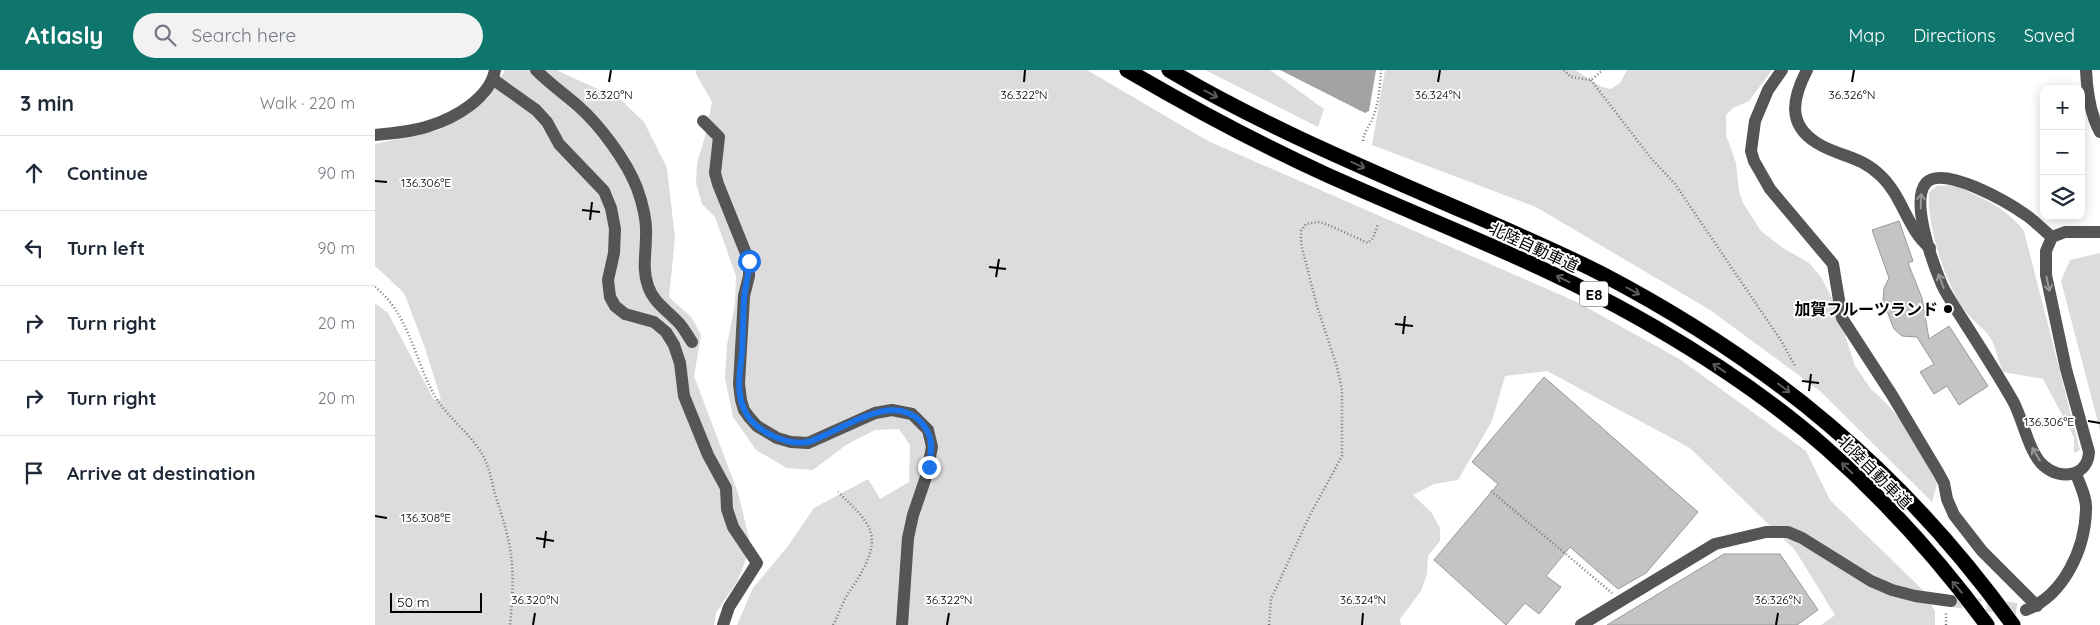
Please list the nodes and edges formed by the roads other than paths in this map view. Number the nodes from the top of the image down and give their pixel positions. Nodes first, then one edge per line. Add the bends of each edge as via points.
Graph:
1 (536, 70) edge
2 (1127, 70) edge
3 (1169, 70) edge
4 (1782, 70) edge
5 (1807, 70) edge
6 (2086, 70) edge
7 (495, 75) edge
8 (703, 121) dead end
9 (2100, 132) edge
10 (375, 135) edge
11 (2100, 232) edge
12 (2052, 237) junction
13 (1930, 248) junction
14 (692, 342) dead end
15 (2076, 474) junction
16 (1951, 601) tunnel mouth
17 (723, 625) edge
18 (902, 625) edge
19 (1581, 625) edge
20 (1987, 625) edge
21 (2013, 625) edge

1 - 14 street via 578,106 619,156 636,187 643,211 647,236 644,270 647,285
20 -> 2 highway, 北陸自動車道 / E8 via 1925,548 1826,448 1715,364 1593,294 1524,260 1259,143
3 -> 21 highway, 北陸自動車道 / E8 via 1282,131 1601,274 1727,347 1838,430 1892,482 1941,533
4 - 15 street via 1758,110 1752,133 1754,162 1770,190 1833,264 1842,318 1944,483 1954,515 2031,608 2060,582 2076,560 2086,511 2086,500
5 - 13 street via 1794,101 1798,122 1816,143 1852,156 1882,176 1899,198 1919,239
6 - 9 street via 2094,122
7 - 10 street via 481,97 447,119 429,126
7 - 17 street via 536,110 559,144 605,191 615,229 608,280 615,306 625,314 654,322 674,345 684,396 725,488 733,527 757,563 729,607
8 - 18 street via 719,137 715,173 749,261 739,366 744,410 757,426 791,442 808,442 875,413 892,410 913,414 928,430 932,448 908,538
11 - 12 street via 2065,232
13 -> 12 street via 1920,214 1920,194 1926,182 1937,177 1953,178 1995,196 2026,215
12 -> 15 street via 2046,251 2046,275 2089,452 2089,460
15 -> 13 street via 2066,475 2043,466 2014,404 1942,286
16 - 19 street via 1892,590 1871,581 1802,538 1788,532 1766,532 1715,544

